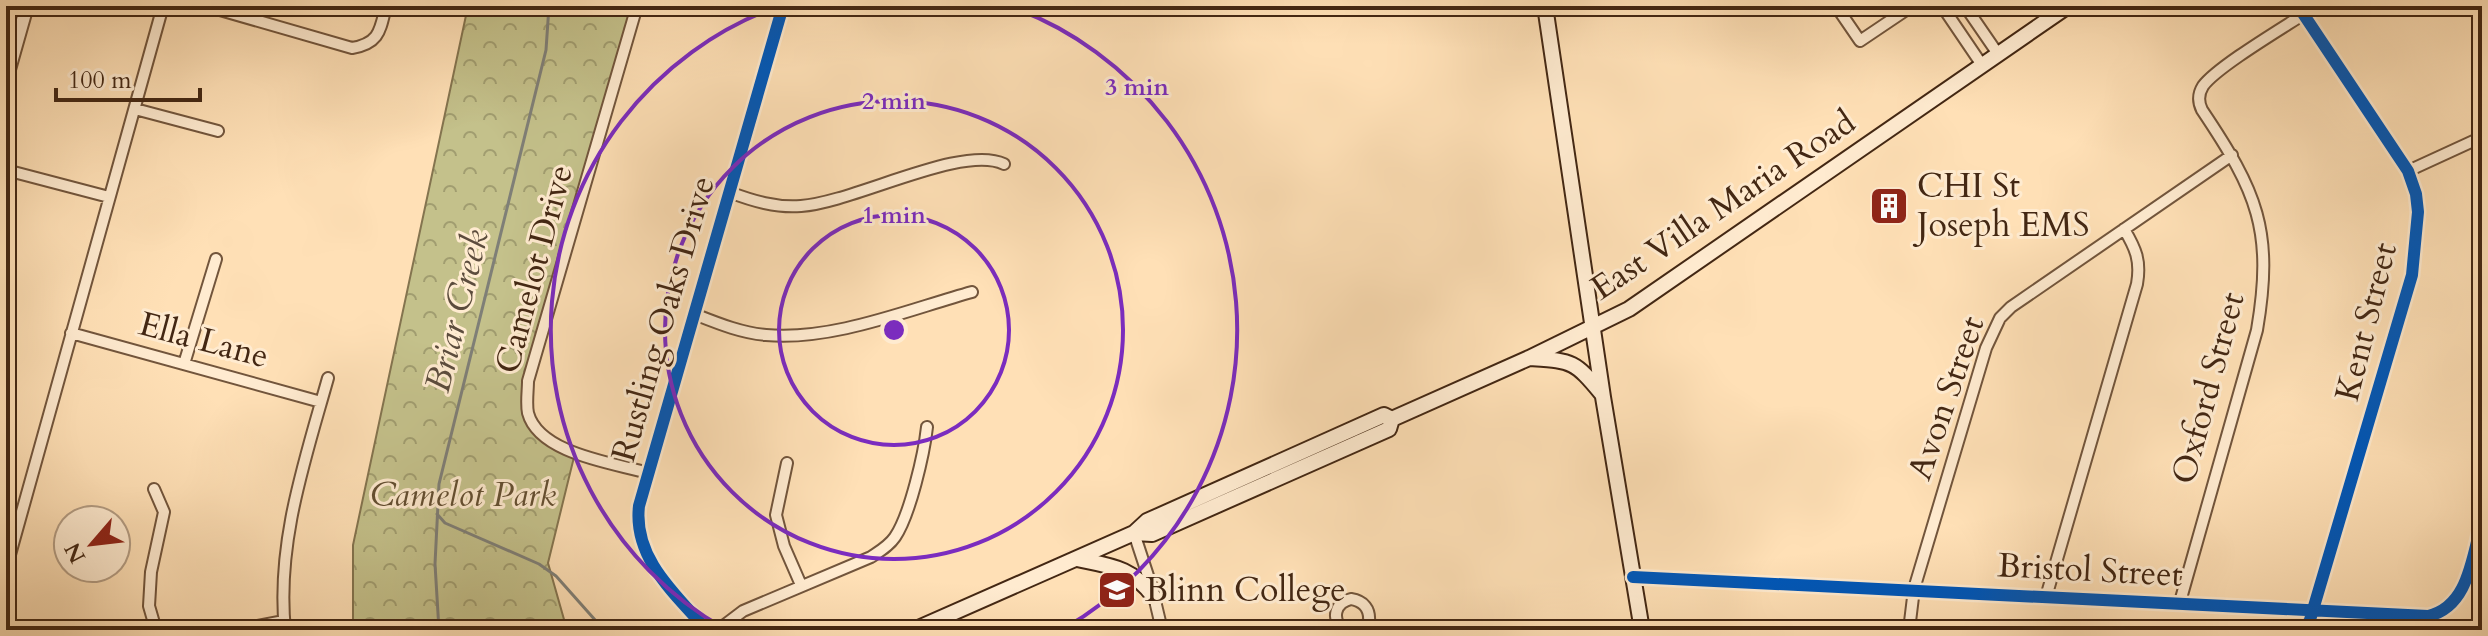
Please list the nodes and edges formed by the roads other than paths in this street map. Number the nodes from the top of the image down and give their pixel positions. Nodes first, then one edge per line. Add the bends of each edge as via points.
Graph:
1 (27, 6) edge
2 (163, 6) edge
3 (206, 6) edge
4 (386, 6) edge
5 (637, 6) edge
6 (783, 6) edge
7 (1545, 6) edge
8 (1836, 6) edge
9 (1912, 6) edge
10 (1942, 6) edge
11 (1965, 6) edge
12 (2068, 6) edge
13 (2301, 10) edge
14 (1998, 54) junction
15 (1982, 65) junction
16 (6, 80) edge
17 (135, 109) junction
18 (218, 131) dead end
19 (2482, 137) edge
20 (2232, 155) junction
21 (1004, 164) dead end
22 (6, 170) edge
23 (2408, 171) junction
24 (729, 192) junction
25 (109, 197) junction
26 (2124, 229) junction
27 (216, 259) dead end
28 (972, 292) dead end
29 (694, 314) junction
30 (1594, 327) junction
31 (71, 333) junction
32 (1529, 358) junction
33 (184, 364) junction
34 (328, 378) dead end
35 (1603, 397) junction
36 (321, 402) junction
37 (927, 427) dead end
38 (787, 463) dead end
39 (648, 473) junction
40 (154, 489) dead end
41 (2482, 522) edge
42 (1134, 533) junction
43 (1076, 559) junction
44 (6, 569) edge
45 (1633, 577) junction
46 (801, 585) junction
47 (1914, 589) junction
48 (1154, 597) junction
49 (2046, 597) junction
50 (2180, 602) junction
51 (2313, 611) junction
52 (285, 626) edge
53 (156, 630) edge
54 (236, 630) edge
55 (707, 630) edge
56 (718, 630) edge
57 (914, 630) edge
58 (1162, 630) edge
59 (1333, 630) edge
60 (1342, 630) edge
61 (1362, 630) edge
62 (1642, 630) edge
63 (1909, 630) edge
64 (2307, 630) edge

1 - 16 street
2 - 17 street
3 - 4 street via 352,48 378,35
5 - 39 street, Camelot Drive via 527,400 535,426 555,445
6 - 24 street, Rustling Oaks Drive
7 - 30 main road
8 - 9 street via 1860,41
10 - 15 street
11 - 14 street
12 - 14 main road, East Villa Maria Road
13 - 20 street, Oxford Street via 2213,76 2199,94 2202,110
13 - 23 street, Kent Street
14 - 15 main road, East Villa Maria Road
15 - 30 main road, East Villa Maria Road via 1629,309
17 - 18 street
17 - 25 street
19 - 23 street
20 - 26 street, Avon Street
20 - 50 street, Oxford Street via 2245,177 2262,233 2264,291
21 - 24 street via 967,159 802,206 762,204
22 - 25 street
23 - 51 street, Kent Street via 2418,212 2412,275
24 - 29 street, Rustling Oaks Drive
25 - 31 street
26 - 47 street, Avon Street via 2011,307 1992,331
26 - 49 street via 2139,257 2137,284
27 - 33 street
28 - 29 street via 802,336 750,332
29 - 39 street, Rustling Oaks Drive
30 - 32 main road, East Villa Maria Road
30 - 35 main road
31 - 33 street, Ella Lane
31 - 44 street
32 - 35 main road via 1577,365
32 - 42 main road, East Villa Maria Road via 1392,419 1389,429 1152,534
33 - 36 street, Ella Lane
34 - 36 street
35 - 45 main road
36 - 52 street via 293,509 284,570
37 - 46 street via 896,537 871,557
38 - 46 street via 776,515
39 - 55 street, Rustling Oaks Drive via 637,522 640,539 656,571
40 - 53 street via 164,512 151,572 149,606
41 - 51 street, Bristol Street via 2464,585 2456,601 2439,614
42 - 43 main road, East Villa Maria Road
42 - 48 street
43 - 48 main road via 1130,572
43 - 57 main road, East Villa Maria Road
45 - 47 street, Bristol Street
45 - 62 main road
46 - 56 street via 743,611
47 - 49 street, Bristol Street
47 - 63 street, Avon Street
48 - 58 street
49 - 50 street, Bristol Street
50 - 51 street, Bristol Street
51 - 64 street, Kent Street
52 - 54 street
59 - 60 street
60 - 61 street via 1336,610 1351,599 1368,608 1369,621

